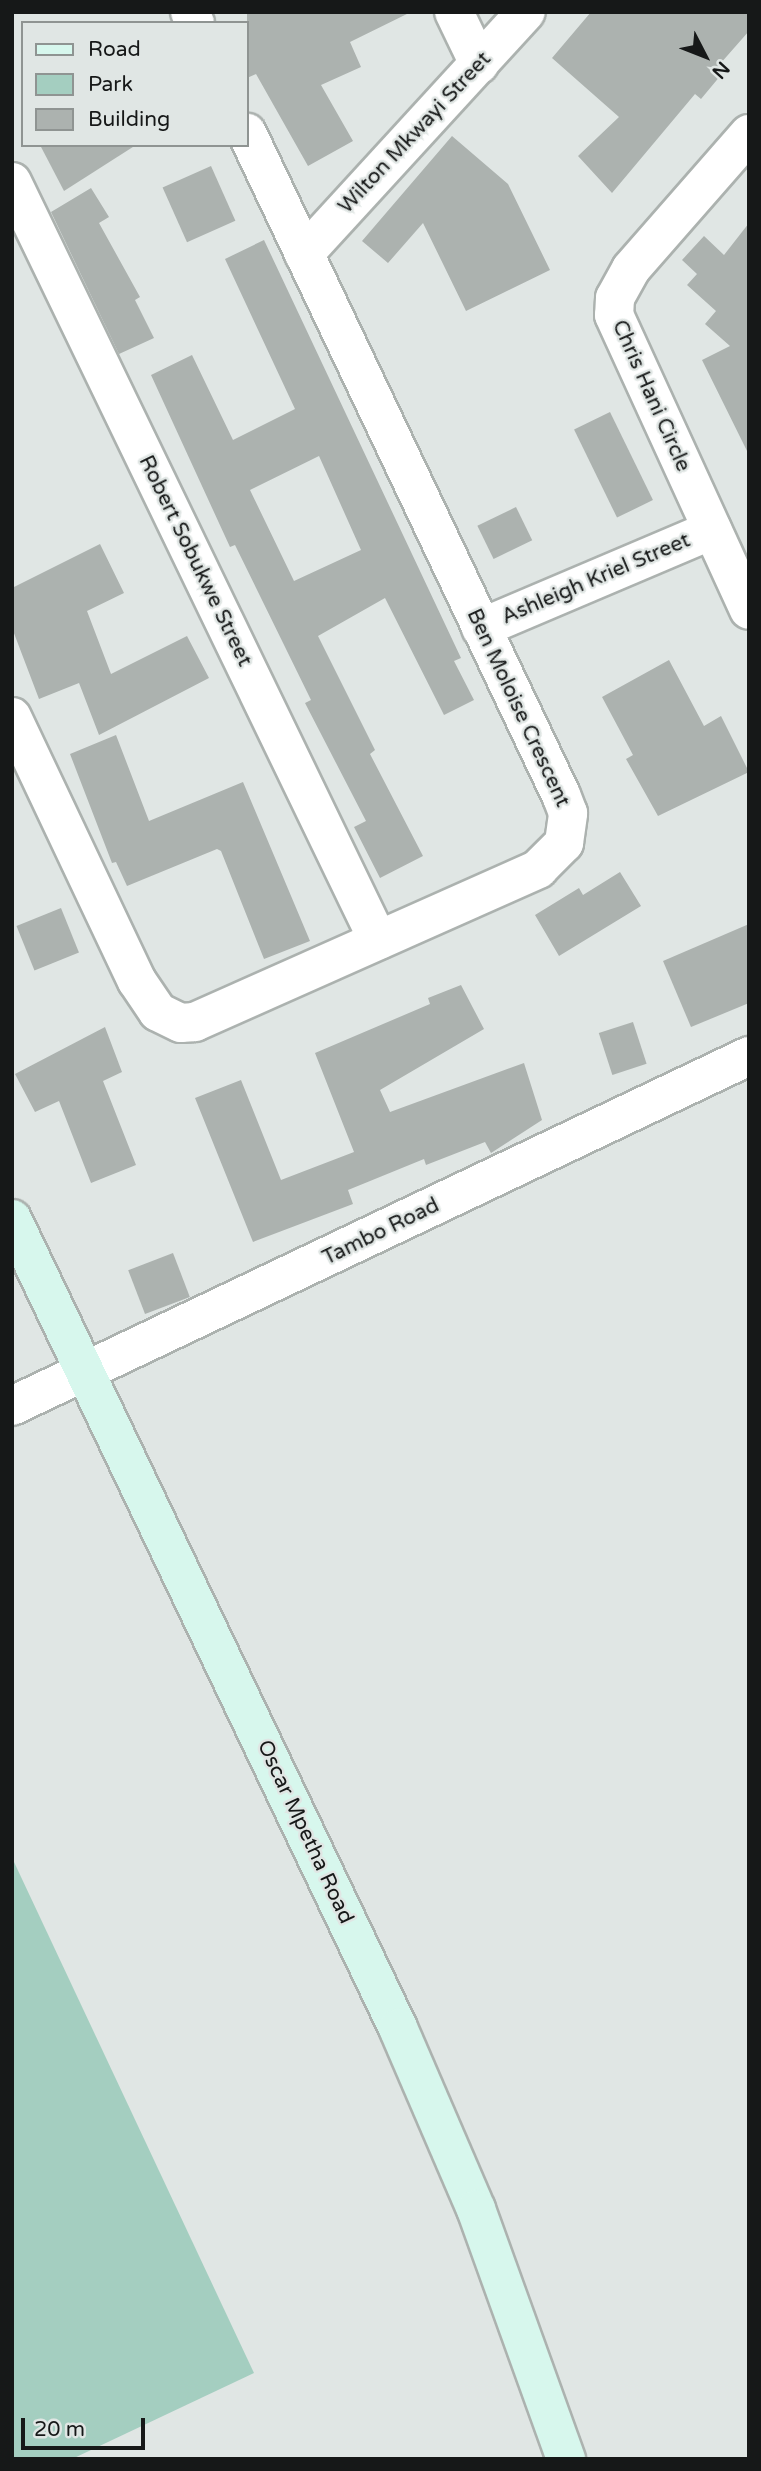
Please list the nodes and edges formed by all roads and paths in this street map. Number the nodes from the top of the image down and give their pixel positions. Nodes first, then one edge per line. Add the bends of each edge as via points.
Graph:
1 (454, 12) edge
2 (526, 12) edge
3 (479, 64) junction
4 (749, 134) edge
5 (248, 135) edge
6 (12, 182) edge
7 (304, 254) junction
8 (712, 530) junction
9 (749, 610) edge
10 (481, 628) junction
11 (12, 717) edge
12 (378, 940) junction
13 (749, 1056) edge
14 (12, 1219) edge
15 (86, 1374) junction
16 (12, 1406) edge
17 (566, 2459) edge

1 - 3 street
2 - 3 street, Wilton Mkwayi Street
3 - 7 street, Wilton Mkwayi Street
4 - 8 street, Chris Hani Circle via 631,270 615,307 619,335
5 - 7 street, Ben Moloise Crescent
6 - 12 street, Robert Sobukwe Street
7 - 10 street, Ben Moloise Crescent
8 - 9 street, Chris Hani Circle
8 - 10 street, Ashleigh Kriel Street
10 - 12 street, Ben Moloise Crescent via 561,795 569,829 552,859 538,869
11 - 12 street, Ben Moloise Crescent via 137,981 167,1018 195,1022
13 - 15 street, Tambo Road
14 - 15 street, Oscar Mpetha Road
15 - 16 street, Tambo Road
15 - 17 street, Oscar Mpetha Road via 398,2028 476,2209

